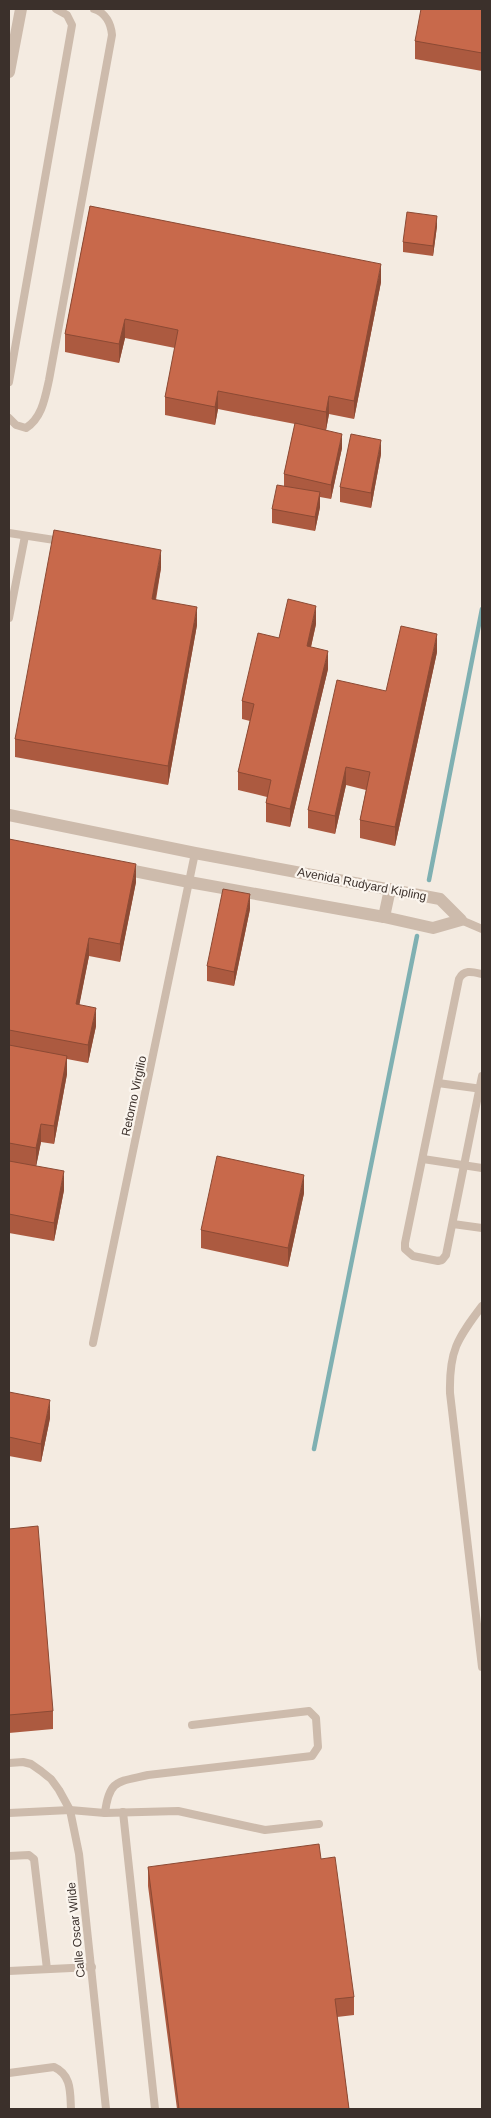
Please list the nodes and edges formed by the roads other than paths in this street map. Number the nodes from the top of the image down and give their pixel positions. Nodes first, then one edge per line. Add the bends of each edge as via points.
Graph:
1 (21, 9) edge
2 (56, 9) edge
3 (94, 9) edge
4 (12, 37) edge
5 (9, 72) edge
6 (9, 382) edge
7 (9, 418) edge
8 (9, 533) edge
9 (25, 536) junction
10 (70, 543) edge
11 (9, 618) edge
12 (9, 815) edge
13 (195, 853) junction
14 (104, 865) edge
15 (190, 882) junction
16 (390, 889) junction
17 (384, 917) junction
18 (461, 920) junction
19 (482, 929) edge
20 (482, 974) edge
21 (482, 1076) edge
22 (438, 1083) junction
23 (481, 1088) edge
24 (422, 1159) junction
25 (464, 1166) junction
26 (482, 1168) edge
27 (453, 1224) junction
28 (482, 1228) edge
29 (482, 1306) edge
30 (94, 1343) dead end
31 (482, 1657) edge
32 (482, 1667) edge
33 (192, 1725) dead end
34 (9, 1763) edge
35 (70, 1810) junction
36 (123, 1812) junction
37 (9, 1813) edge
38 (106, 1813) junction
39 (319, 1824) dead end
40 (9, 1856) edge
41 (92, 1967) junction
42 (47, 1969) junction
43 (9, 1971) edge
44 (9, 2073) edge
45 (71, 2109) edge
46 (106, 2109) edge
47 (155, 2109) edge

1 - 4 street
2 - 6 lane via 67,15 72,25
3 - 7 lane via 109,22 112,35 49,380 40,414 33,423 26,428
4 - 5 street
8 - 9 lane
9 - 10 lane
9 - 11 lane
12 - 13 street, Avenida Rudyard Kipling
13 - 15 lane, Retorno Virgilio
13 - 16 street, Avenida Rudyard Kipling
14 - 15 street
15 - 17 street
15 - 30 lane, Retorno Virgilio
16 - 17 street
16 - 18 street, Avenida Rudyard Kipling via 440,899
17 - 18 street via 433,928
18 - 19 lane
20 - 22 lane via 470,971 459,979
21 - 23 lane
22 - 23 lane
22 - 24 lane
23 - 25 lane
24 - 25 lane
24 - 27 lane via 406,1249 413,1256 442,1260
25 - 26 lane
25 - 27 lane
27 - 28 lane
29 - 31 lane via 454,1349 450,1393
31 - 32 lane
33 - 38 lane via 309,1711 316,1718 318,1747 312,1756 148,1775 122,1781 108,1794
34 - 35 lane, Calle Oscar Wilde via 32,1764 42,1771 51,1779
35 - 37 lane
35 - 38 lane
35 - 41 lane, Calle Oscar Wilde via 79,1854
36 - 38 lane
36 - 39 lane via 178,1811 265,1830
36 - 47 lane
40 - 42 lane via 29,1855 34,1859
41 - 42 lane
41 - 46 lane, Calle Oscar Wilde
42 - 43 lane
44 - 45 lane via 54,2067 61,2070 68,2079

